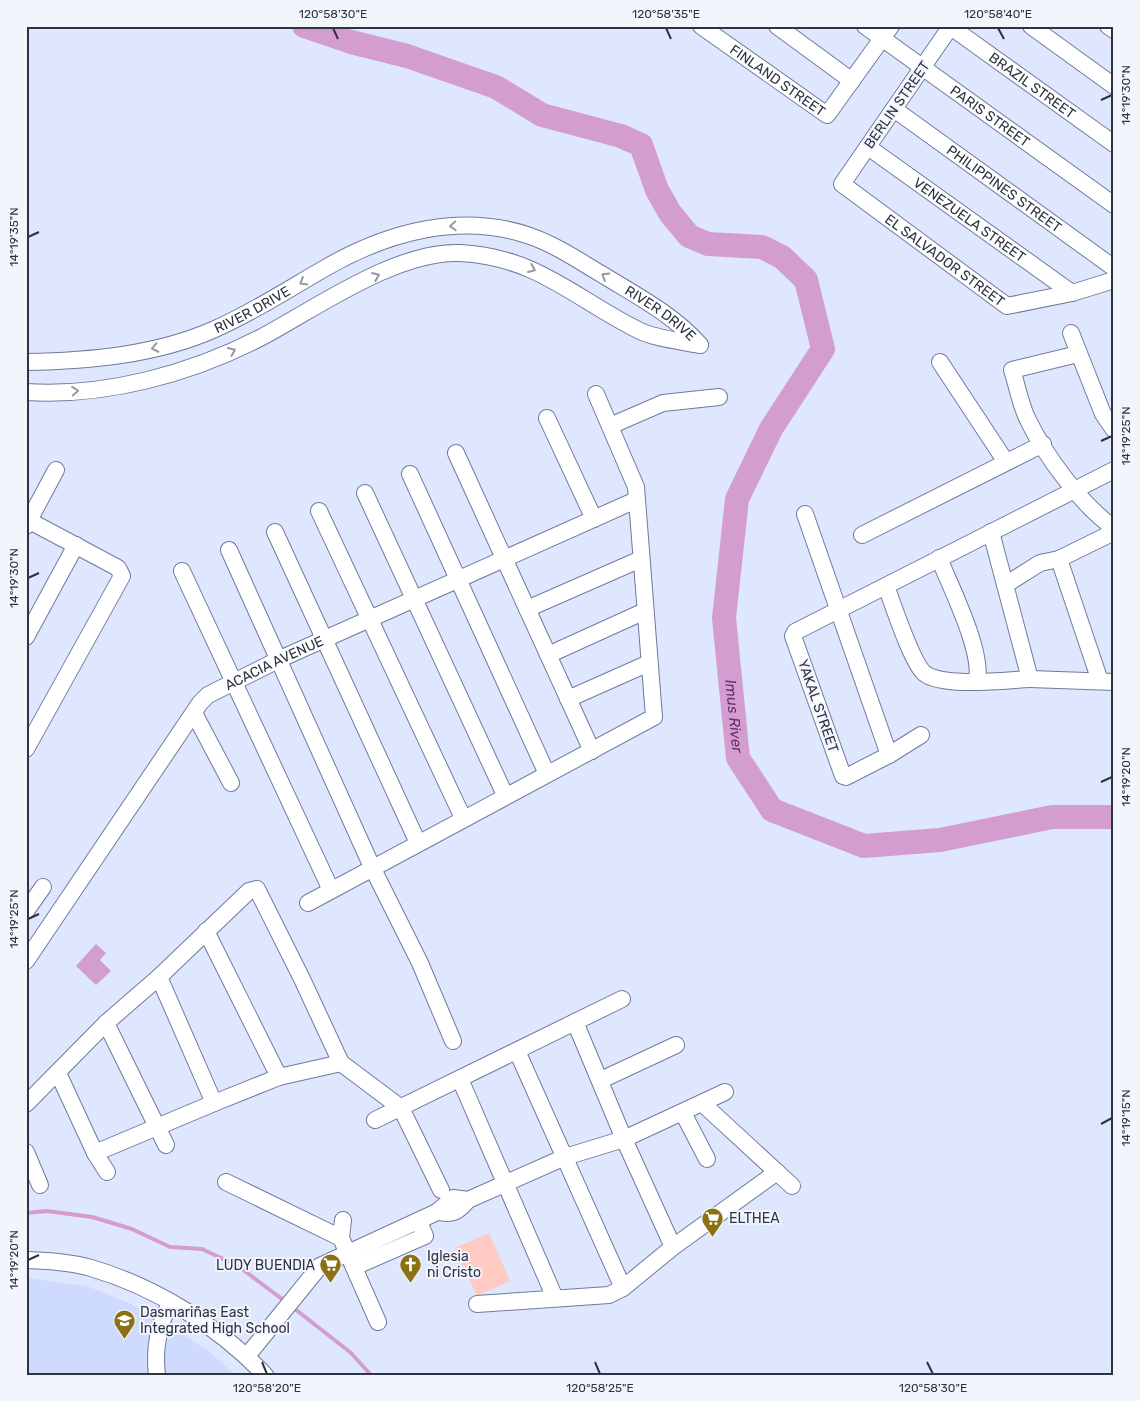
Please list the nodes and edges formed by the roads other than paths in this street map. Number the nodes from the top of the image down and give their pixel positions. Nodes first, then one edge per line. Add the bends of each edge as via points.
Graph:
1 (701, 26) edge
2 (777, 26) edge
3 (865, 26) edge
4 (1032, 26) edge
5 (1108, 26) edge
6 (951, 27) edge
7 (1114, 30) edge
8 (886, 32) edge
9 (922, 68) junction
10 (852, 81) junction
11 (1114, 86) edge
12 (894, 109) junction
13 (1114, 144) edge
14 (868, 147) junction
15 (842, 184) joint
16 (1114, 206) edge
17 (1114, 268) edge
18 (1114, 280) edge
19 (1072, 293) junction
20 (1071, 333) dead end
21 (1078, 354) junction
22 (26, 362) edge
23 (940, 362) dead end
24 (26, 392) edge
25 (596, 394) dead end
26 (719, 397) dead end
27 (547, 418) dead end
28 (610, 426) junction
29 (1114, 430) edge
30 (1043, 444) junction
31 (456, 453) dead end
32 (1006, 462) junction
33 (56, 470) dead end
34 (1114, 470) edge
35 (410, 474) dead end
36 (1075, 491) junction
37 (365, 492) dead end
38 (636, 500) junction
39 (319, 511) dead end
40 (804, 514) dead end
41 (594, 519) junction
42 (27, 522) edge
43 (1114, 530) edge
44 (275, 532) dead end
45 (991, 532) junction
46 (862, 535) dead end
47 (76, 545) junction
48 (230, 550) dead end
49 (939, 558) junction
50 (504, 559) junction
51 (641, 559) junction
52 (1059, 559) junction
53 (182, 570) dead end
54 (458, 580) junction
55 (1005, 585) junction
56 (886, 586) junction
57 (414, 600) junction
58 (527, 609) junction
59 (838, 610) junction
60 (645, 611) junction
61 (368, 620) junction
62 (26, 637) edge
63 (324, 639) junction
64 (548, 655) junction
65 (280, 659) junction
66 (649, 663) junction
67 (1030, 679) junction
68 (977, 681) junction
69 (1107, 682) edge
70 (233, 683) junction
71 (568, 698) junction
72 (194, 713) junction
73 (921, 735) dead end
74 (27, 744) edge
75 (592, 751) junction
76 (889, 755) junction
77 (547, 774) junction
78 (231, 783) dead end
79 (505, 795) junction
80 (463, 818) junction
81 (418, 843) junction
82 (372, 867) junction
83 (43, 887) dead end
84 (331, 890) junction
85 (308, 903) dead end
86 (26, 912) edge
87 (206, 931) junction
88 (27, 958) edge
89 (159, 977) junction
90 (622, 999) dead end
91 (575, 1022) junction
92 (106, 1023) junction
93 (453, 1041) dead end
94 (676, 1045) dead end
95 (517, 1051) junction
96 (341, 1063) junction
97 (58, 1073) junction
98 (279, 1077) junction
99 (460, 1079) junction
100 (601, 1080) junction
101 (725, 1092) dead end
102 (214, 1103) junction
103 (26, 1104) edge
104 (703, 1104) junction
105 (401, 1108) junction
106 (683, 1113) junction
107 (375, 1120) dead end
108 (158, 1127) junction
109 (624, 1139) junction
110 (166, 1145) dead end
111 (26, 1152) edge
112 (95, 1153) junction
113 (565, 1157) junction
114 (707, 1159) dead end
115 (107, 1172) dead end
116 (777, 1172) junction
117 (226, 1182) dead end
118 (505, 1183) junction
119 (40, 1186) dead end
120 (792, 1186) dead end
121 (441, 1190) dead end
122 (342, 1220) dead end
123 (419, 1221) junction
124 (344, 1245) junction
125 (673, 1247) junction
126 (26, 1260) edge
127 (354, 1267) junction
128 (624, 1288) junction
129 (555, 1298) junction
130 (171, 1303) junction
131 (477, 1304) dead end
132 (378, 1322) dead end
133 (247, 1356) junction
134 (157, 1375) edge
135 (265, 1375) edge

1 - 10 street, FINLAND STREET via 827,115
2 - 10 street
3 - 8 street, PARIS STREET
4 - 11 street
5 - 7 street
6 - 9 street, BERLIN STREET
6 - 13 street, BRAZIL STREET
8 - 9 street, PARIS STREET
8 - 10 street, FINLAND STREET
9 - 12 street, BERLIN STREET
9 - 16 street, PARIS STREET
12 - 14 street, BERLIN STREET
12 - 17 street, PHILIPPINES STREET
14 - 15 street, BERLIN STREET
14 - 19 street, VENEZUELA STREET
15 - 19 street, EL SALVADOR STREET via 1007,306
18 - 19 street, EL SALVADOR STREET
20 - 21 street
21 - 29 street via 1103,414
21 - 30 street via 1012,370 1027,417
24 -> 22 street, RIVER DRIVE via 83,390 174,373 251,342 368,279 414,260 450,254 497,258 533,269 640,331 700,345 666,315 553,246 507,230 458,225 430,228 379,243 329,266 213,330 172,344 91,358
23 - 32 street
25 - 28 street
26 - 28 street via 663,403
27 - 41 street
28 - 38 street via 636,487
30 - 32 street
30 - 36 street
31 - 50 street
32 - 46 street
33 - 42 street
34 - 36 street
35 - 54 street
36 - 43 street
36 - 45 street
37 - 57 street
38 - 41 street, ACACIA AVENUE
38 - 51 street
39 - 61 street
40 - 59 street
41 - 50 street, ACACIA AVENUE
42 - 47 street
43 - 52 street
44 - 63 street
45 - 49 street
45 - 55 street
47 - 62 street
47 - 74 street via 118,568 122,576
48 - 65 street
49 - 56 street
49 - 68 street via 971,639 978,669
50 - 54 street, ACACIA AVENUE
50 - 58 street
51 - 58 street
51 - 60 street
52 - 55 street via 1040,563
52 - 69 street
53 - 70 street
54 - 57 street, ACACIA AVENUE
54 - 77 street
55 - 67 street
56 - 59 street
56 - 68 street via 915,660 924,673 937,679
57 - 61 street, ACACIA AVENUE
57 - 79 street
58 - 64 street
59 - 76 street
59 - 76 street, YAKAL STREET via 793,636 841,773 846,777
60 - 64 street
60 - 66 street
61 - 63 street, ACACIA AVENUE
61 - 80 street
63 - 65 street, ACACIA AVENUE
63 - 81 street
64 - 71 street
65 - 70 street, ACACIA AVENUE
65 - 82 street
66 - 71 street
66 - 75 street via 654,717
67 - 68 street
67 - 69 street
70 - 72 street, ACACIA AVENUE via 208,695
70 - 84 street
71 - 75 street
72 - 78 street
72 - 88 street, ACACIA AVENUE
73 - 76 street
75 - 77 street
77 - 79 street
79 - 80 street
80 - 81 street
81 - 82 street
82 - 84 street
82 - 93 street via 420,962
83 - 86 street
84 - 85 street
87 - 89 street
87 - 96 street via 249,891 257,889
87 - 98 street
89 - 92 street
89 - 102 street
90 - 91 street
91 - 95 street
91 - 100 street
92 - 97 street
92 - 108 street
94 - 100 street
95 - 99 street
95 - 113 street
96 - 98 street
96 - 105 street
97 - 103 street
97 - 112 street
98 - 102 street
99 - 105 street
99 - 118 street
100 - 109 street
101 - 104 street
102 - 108 street
104 - 106 street
104 - 116 street
105 - 107 street
105 - 121 street
106 - 109 street
106 - 114 street
108 - 110 street
108 - 112 street
109 - 113 street
109 - 125 street
111 - 119 street
112 - 115 street
113 - 118 street
113 - 128 street
116 - 120 street
116 - 125 street
117 - 124 street
118 - 123 street via 468,1200 454,1198
118 - 129 street
122 - 124 street
123 - 124 street
123 - 127 street via 425,1236
124 - 127 street
124 - 133 street via 297,1292
125 - 128 street
126 - 130 street via 90,1268
127 - 132 street
128 - 129 street via 609,1295
129 - 131 street
130 - 133 street
130 - 134 street via 160,1331
133 - 135 street

